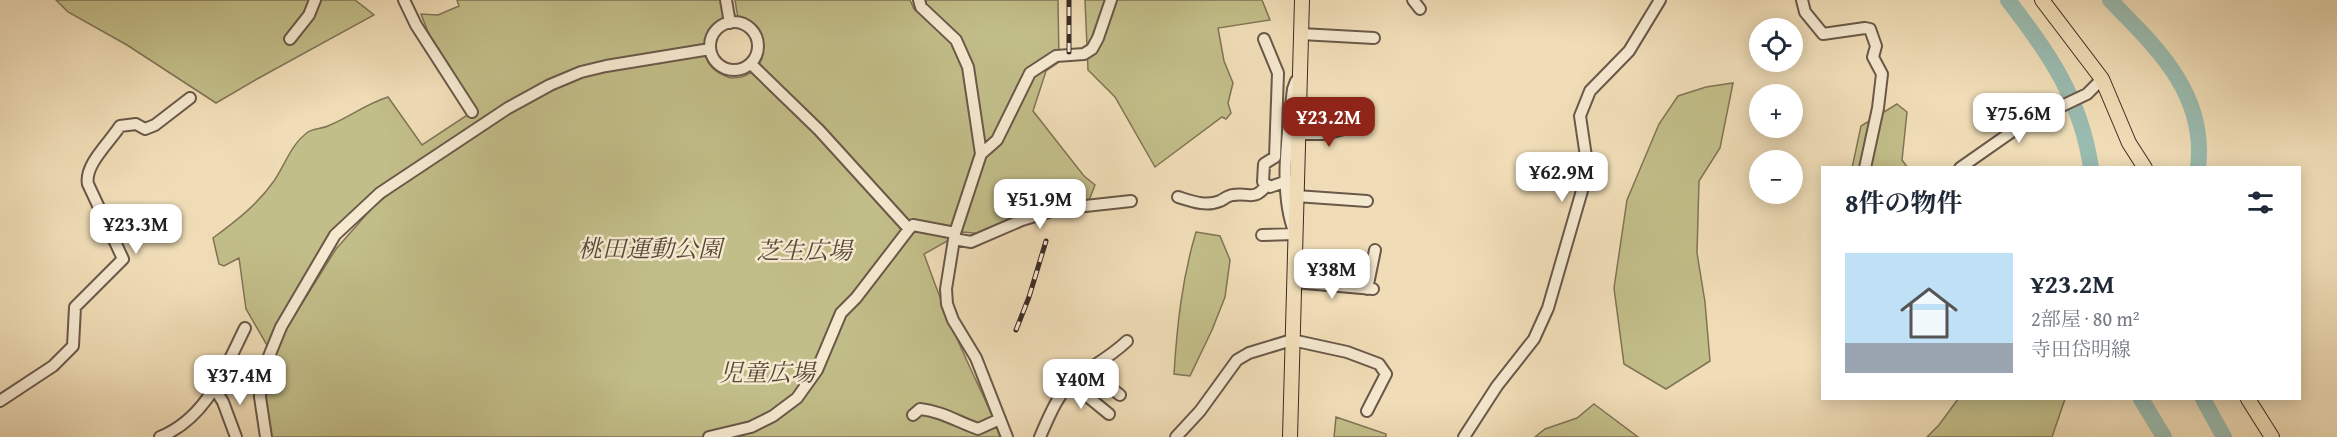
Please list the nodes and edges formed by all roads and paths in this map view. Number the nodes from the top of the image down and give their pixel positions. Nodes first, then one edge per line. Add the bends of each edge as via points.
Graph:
1 (315, 0) edge
2 (404, 0) edge
3 (726, 0) edge
4 (919, 0) edge
5 (1111, 0) edge
6 (1302, 0) edge
7 (1660, 0) edge
8 (1802, 0) edge
9 (2042, 0) edge
10 (730, 23) junction
11 (1301, 34) junction
12 (1374, 38) dead end
13 (290, 39) dead end
14 (1264, 39) dead end
15 (710, 49) junction
16 (751, 64) junction
17 (1300, 69) junction
18 (2102, 79) junction
19 (190, 98) dead end
20 (472, 112) dead end
21 (1355, 126) dead end
22 (1298, 134) junction
23 (981, 154) junction
24 (1275, 157) junction
25 (1287, 163) junction
26 (1865, 166) edge
27 (1963, 166) edge
28 (2144, 166) edge
29 (1287, 181) junction
30 (1267, 185) junction
31 (1296, 196) junction
32 (1178, 197) dead end
33 (1131, 201) dead end
34 (1367, 201) dead end
35 (909, 230) junction
36 (1295, 234) junction
37 (1262, 235) dead end
38 (954, 236) junction
39 (1375, 250) dead end
40 (1294, 282) junction
41 (245, 328) dead end
42 (1292, 340) junction
43 (1127, 341) dead end
44 (1089, 370) junction
45 (1071, 383) junction
46 (215, 389) junction
47 (1120, 395) dead end
48 (2249, 400) edge
49 (0, 401) edge
50 (1367, 411) dead end
51 (1109, 414) dead end
52 (913, 415) dead end
53 (1000, 419) junction
54 (160, 437) edge
55 (236, 437) edge
56 (266, 437) edge
57 (709, 437) edge
58 (1007, 437) edge
59 (1040, 437) edge
60 (1176, 437) edge
61 (1290, 437) edge
62 (1464, 437) edge
63 (2272, 437) edge

1 - 13 street via 309,15
2 - 20 street
3 - 10 street
4 - 23 street via 921,7 956,40 968,67
5 - 23 street via 1092,49 1084,54 1056,56 1030,73 997,140
6 - 11 main road
7 - 62 street via 1629,51 1590,91 1580,116 1588,170 1548,308 1534,339
8 - 26 street via 1805,12 1823,34 1865,28 1873,36 1874,57 1882,74
9 - 18 main road
10 - 15 street via 715,32
10 - 16 street via 745,25 756,36 758,51
11 - 12 street
11 - 17 main road
14 - 24 street via 1278,73
15 - 16 street via 722,67 737,70
15 - 56 street via 606,66 550,85 508,108 380,193 335,235 281,327 261,376
16 - 35 street via 819,130
17 - 22 main road
17 - 25 street via 1293,89
18 - 27 street via 2087,94 2020,126
18 - 28 main road
19 - 49 street via 145,129 136,123 120,126 91,167 88,184 123,259 75,307 73,346 53,366
21 - 22 street via 1325,134
22 - 31 main road
23 - 38 street
24 - 25 street
24 - 30 street via 1264,164 1263,182
25 - 29 street
29 - 30 street
29 - 36 street via 1290,221
30 - 32 street via 1250,197 1232,195 1218,202 1200,203
31 - 34 street
31 - 36 main road
33 - 38 street via 1058,209 970,243
35 - 38 street via 913,225
35 - 57 street via 841,313 817,370 797,398 751,427
36 - 37 street
36 - 40 main road
38 - 53 street via 947,304 976,358
39 - 40 street via 1370,289
40 - 42 main road
41 - 46 street
42 - 50 street via 1347,352 1378,364 1386,374
42 - 60 street via 1237,360
42 - 61 main road
43 - 44 street
44 - 45 street
44 - 47 street
45 - 51 street
45 - 59 street
46 - 54 street via 182,426
46 - 55 street
48 - 63 main road
52 - 53 street via 920,409 941,412 978,429
53 - 58 street

